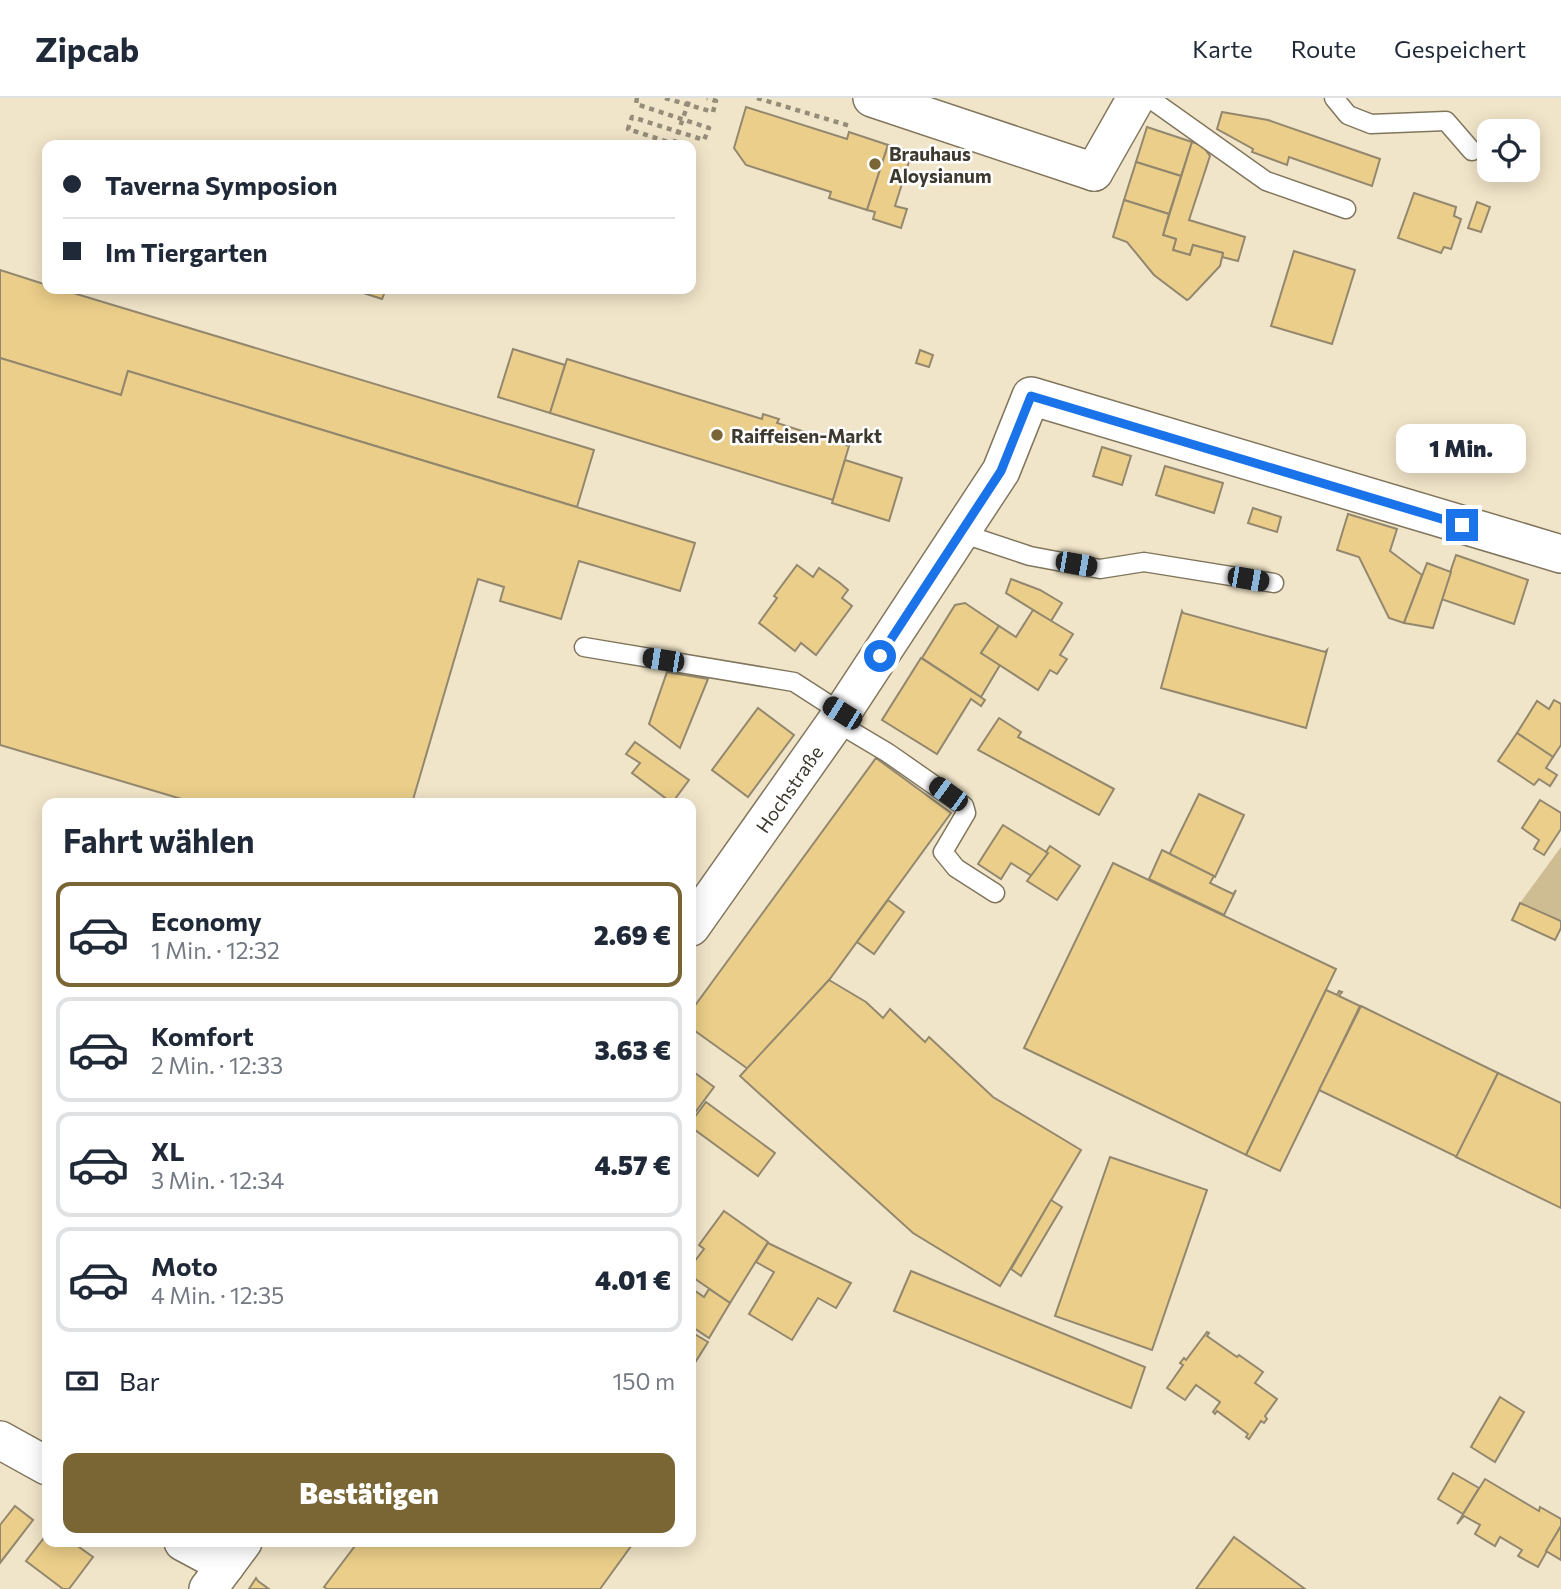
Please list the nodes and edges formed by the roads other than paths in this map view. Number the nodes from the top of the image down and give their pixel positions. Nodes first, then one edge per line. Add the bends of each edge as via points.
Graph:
1 (1117, 98) edge
2 (1136, 98) edge
3 (1149, 98) edge
4 (1334, 98) edge
5 (865, 113) edge
6 (1472, 151) dead end
7 (1094, 172) junction
8 (1346, 209) dead end
9 (961, 533) junction
10 (1561, 554) edge
11 (1274, 583) dead end
12 (584, 647) dead end
13 (839, 717) junction
14 (995, 893) dead end
15 (696, 920) edge
16 (0, 1440) edge
17 (42, 1463) edge
18 (192, 1547) edge
19 (226, 1565) edge

1 - 7 street
2 - 7 street
3 - 8 lane via 1266,181
4 - 6 lane via 1348,115 1371,124 1446,121
5 - 7 street
9 - 10 street, Hochstraße via 1001,471 1031,396
9 - 11 lane via 1030,556 1100,569 1144,562
9 - 13 street, Hochstraße
12 - 13 lane via 794,682
13 - 14 lane via 964,806 967,813 943,852 956,868
13 - 15 street, Hochstraße
16 - 17 street
18 - 19 street

